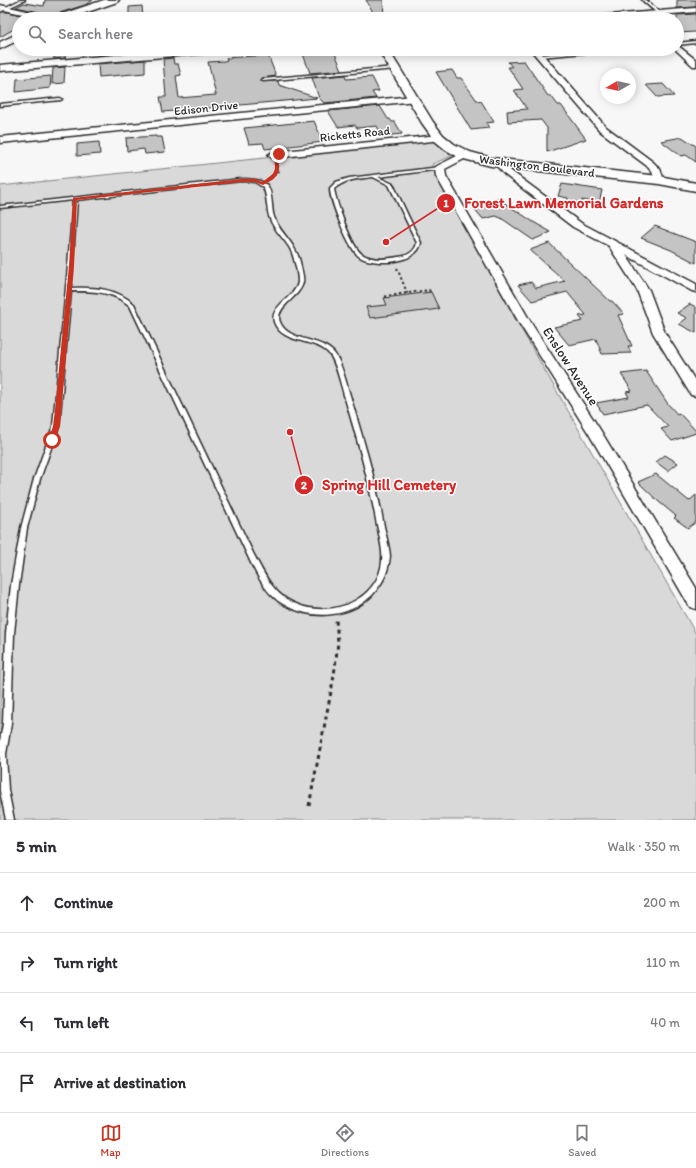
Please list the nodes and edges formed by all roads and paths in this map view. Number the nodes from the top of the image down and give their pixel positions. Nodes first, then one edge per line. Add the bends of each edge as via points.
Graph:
1 (23, 0) edge
2 (114, 0) edge
3 (644, 0) edge
4 (2, 9) edge
5 (696, 10) edge
6 (18, 12) edge
7 (77, 12) edge
8 (658, 12) edge
9 (671, 12) edge
10 (12, 40) edge
11 (696, 42) edge
12 (684, 43) edge
13 (0, 46) edge
14 (684, 53) edge
15 (140, 56) edge
16 (387, 56) edge
17 (540, 56) edge
18 (696, 64) edge
19 (0, 68) edge
20 (395, 68) junction
21 (263, 80) dead end
22 (60, 99) dead end
23 (413, 99) junction
24 (0, 104) edge
25 (439, 138) junction
26 (0, 140) edge
27 (276, 155) joint
28 (465, 155) junction
29 (499, 163) junction
30 (440, 168) junction
31 (403, 174) junction
32 (372, 176) junction
33 (659, 180) junction
34 (263, 183) junction
35 (391, 184) junction
36 (696, 187) edge
37 (75, 199) junction
38 (0, 207) edge
39 (613, 245) junction
40 (394, 262) dead end
41 (696, 289) edge
42 (69, 290) junction
43 (430, 292) dead end
44 (408, 294) junction
45 (386, 298) dead end
46 (696, 392) edge
47 (696, 602) edge
48 (335, 611) junction
49 (1, 756) edge
50 (309, 806) dead end
51 (10, 820) edge

1 - 4 lane
2 - 7 street
3 - 8 lane
4 - 6 street
5 - 9 street
10 - 13 street
11 - 12 lane
14 - 18 street
15 - 19 street
16 - 20 street, Washington Boulevard
17 - 33 street via 603,129 650,164 657,171
20 - 21 lane
20 - 23 street, Washington Boulevard
22 - 24 lane
23 - 25 street, Washington Boulevard
23 - 26 street, Edison Drive
25 - 27 street, Ricketts Road
25 - 28 street, Washington Boulevard
27 - 34 path via 277,173
28 - 29 street, Washington Boulevard
28 - 30 street
29 - 33 street, Washington Boulevard
29 - 39 street via 508,173 567,218
30 - 31 lane
30 - 47 street, Enslow Avenue via 441,176 527,326 591,426
31 - 32 lane
31 - 35 lane via 394,178
32 - 35 lane
32 - 35 lane via 343,180 332,192 355,250 367,258 401,258 412,254 418,247 418,238
33 - 36 street, Washington Boulevard
34 - 37 lane via 241,180
34 - 48 lane via 268,192 273,221 293,247 298,259 300,276 297,290 276,316 277,322 286,332 318,344 332,354 359,432 371,476 382,534 386,559 384,574 376,588 365,600
37 - 38 lane
37 - 42 lane
39 - 41 street
39 - 46 street via 643,290 667,347
40 - 44 path
42 - 48 lane via 113,293 132,305 264,579 285,602 300,609 317,612
42 - 49 lane via 56,426 37,479 18,554 10,633 7,724
43 - 44 path via 429,290
44 - 45 path
48 - 50 path via 338,642 334,676
49 - 51 lane

